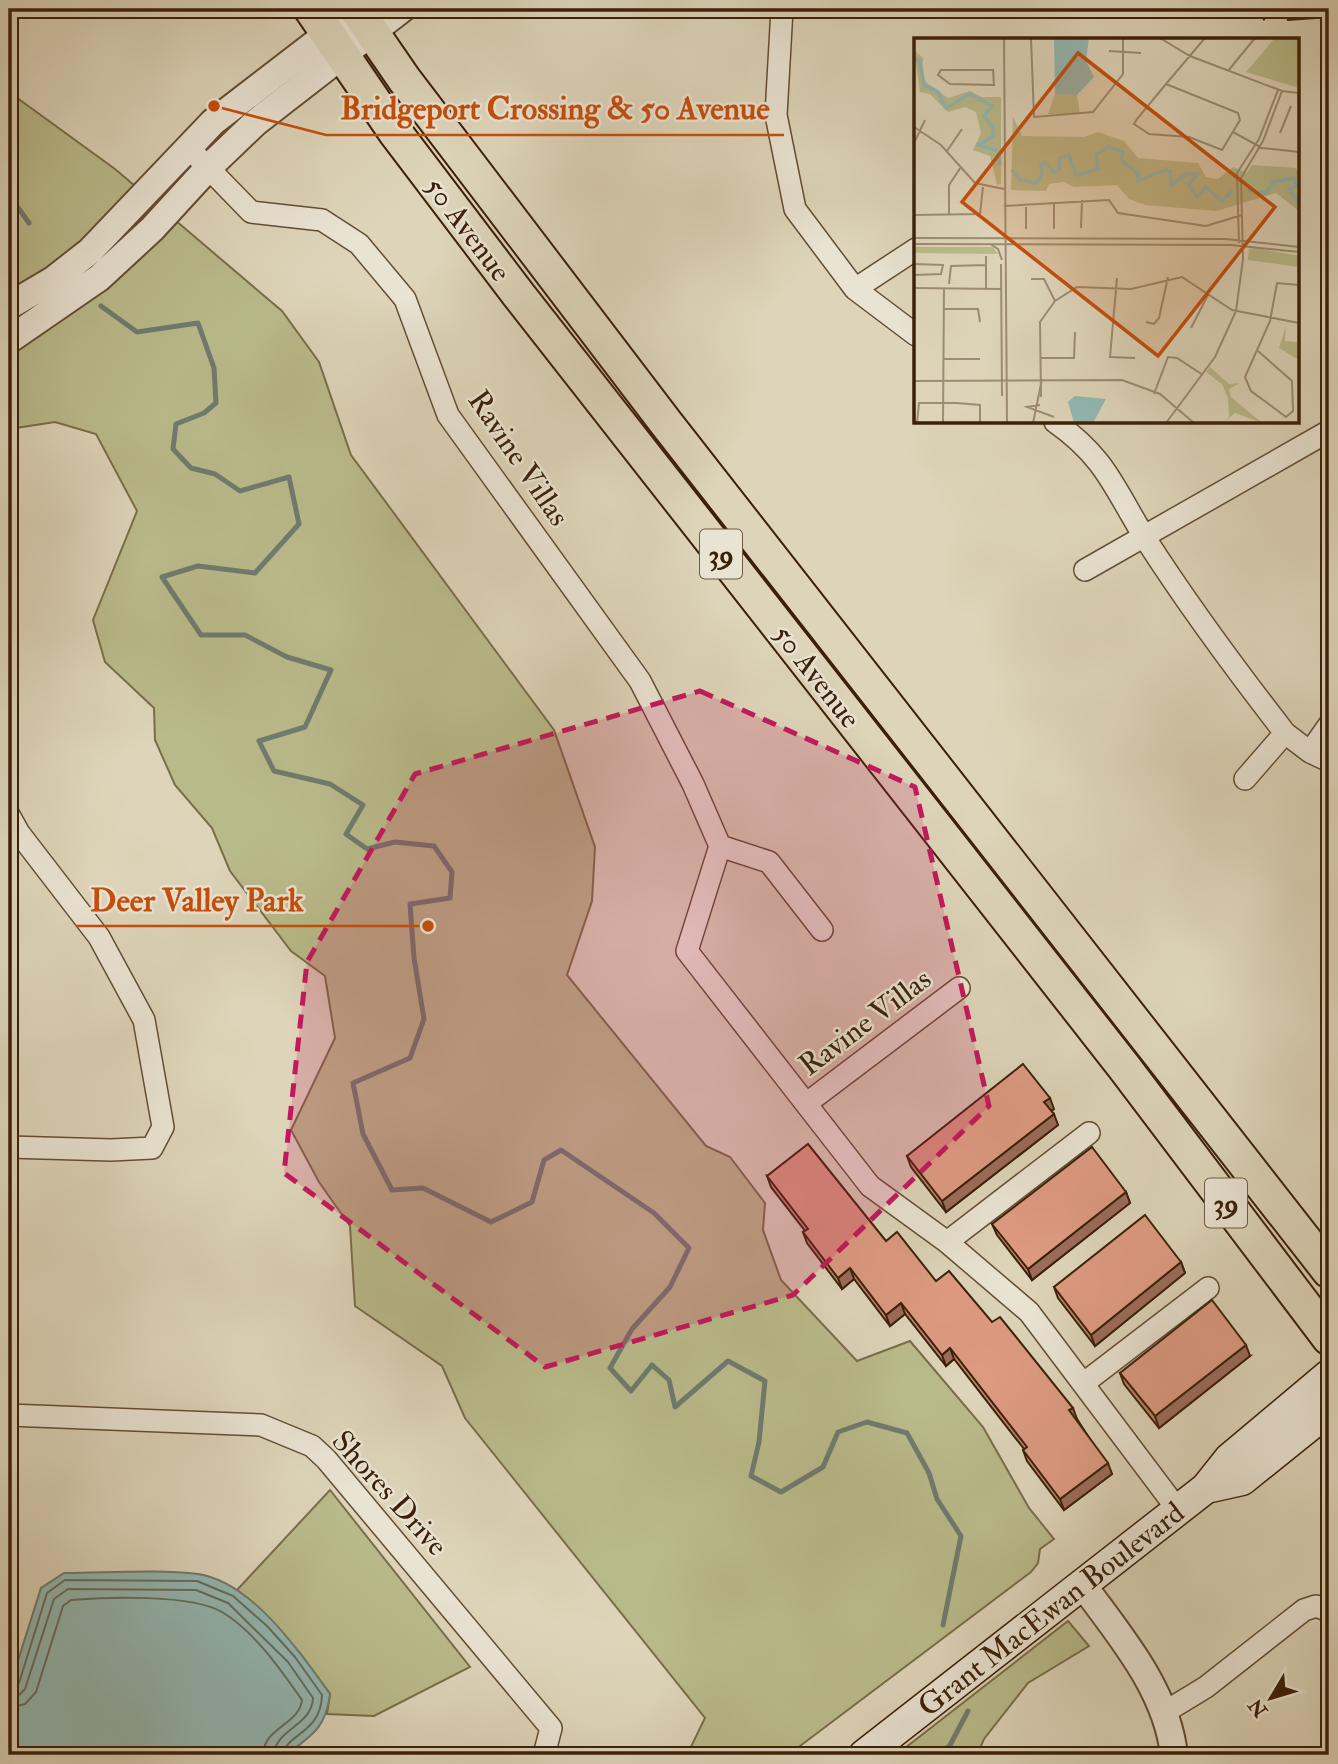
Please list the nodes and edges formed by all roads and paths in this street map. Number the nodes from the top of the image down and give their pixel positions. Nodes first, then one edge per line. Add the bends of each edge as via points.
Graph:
1 (402, 9) edge
2 (782, 9) edge
3 (361, 15) edge
4 (326, 33) edge
5 (187, 146) junction
6 (208, 168) junction
7 (914, 249) edge
8 (855, 289) junction
9 (9, 306) edge
10 (914, 333) edge
11 (9, 340) edge
12 (1058, 424) edge
13 (1329, 431) edge
14 (1145, 537) junction
15 (1085, 570) dead end
16 (1329, 725) edge
17 (1284, 733) junction
18 (1310, 752) junction
19 (1329, 761) edge
20 (1245, 779) dead end
21 (9, 815) edge
22 (720, 846) junction
23 (822, 930) dead end
24 (960, 988) dead end
25 (807, 1103) junction
26 (1089, 1133) dead end
27 (9, 1147) edge
28 (1297, 1229) junction
29 (947, 1242) junction
30 (1329, 1255) edge
31 (1329, 1271) edge
32 (1208, 1288) dead end
33 (1329, 1338) edge
34 (1329, 1375) edge
35 (1084, 1383) junction
36 (1329, 1410) edge
37 (9, 1415) edge
38 (1206, 1488) junction
39 (1178, 1510) junction
40 (1082, 1584) junction
41 (1329, 1611) edge
42 (1165, 1712) junction
43 (544, 1755) edge
44 (864, 1755) edge
45 (1174, 1755) edge

1 - 3 street
2 - 8 street via 776,114 795,209
3 - 4 street
3 - 28 main road, 50 Avenue / 39 via 666,423
4 - 5 street
4 - 6 street via 255,123
4 - 33 main road, 50 Avenue / 39 via 518,294 1124,1067
5 - 6 street, Ravine Villas
5 - 9 street via 90,251
6 - 11 street via 127,255
6 - 22 street, Ravine Villas via 251,212 322,220 359,244 405,299 448,415 639,681
7 - 8 street
8 - 10 street
12 - 14 street via 1101,462
13 - 14 street
14 - 15 street
14 - 17 street
16 - 18 street
17 - 18 street
17 - 20 street
18 - 19 street
21 - 27 street via 99,937 144,1020 163,1128 152,1148
22 - 23 street via 769,862
22 - 25 street, Ravine Villas via 687,951
24 - 25 street, Ravine Villas
25 - 29 street, Ravine Villas via 870,1186
26 - 29 street
28 - 30 main road
28 - 31 main road, 50 Avenue / 39
29 - 35 street, Ravine Villas via 1029,1312
32 - 35 street
34 - 38 main road, Grant MacEwan Boulevard via 1229,1459
35 - 39 street, Ravine Villas
36 - 38 main road, Grant MacEwan Boulevard via 1242,1480
37 - 43 street, Shores Drive via 261,1425 312,1447 551,1728
38 - 39 main road, Grant MacEwan Boulevard
39 - 40 main road, Grant MacEwan Boulevard
40 - 42 street via 1132,1653
40 - 44 main road, Grant MacEwan Boulevard
41 - 42 street via 1316,1606 1304,1610 1206,1687
42 - 45 street

